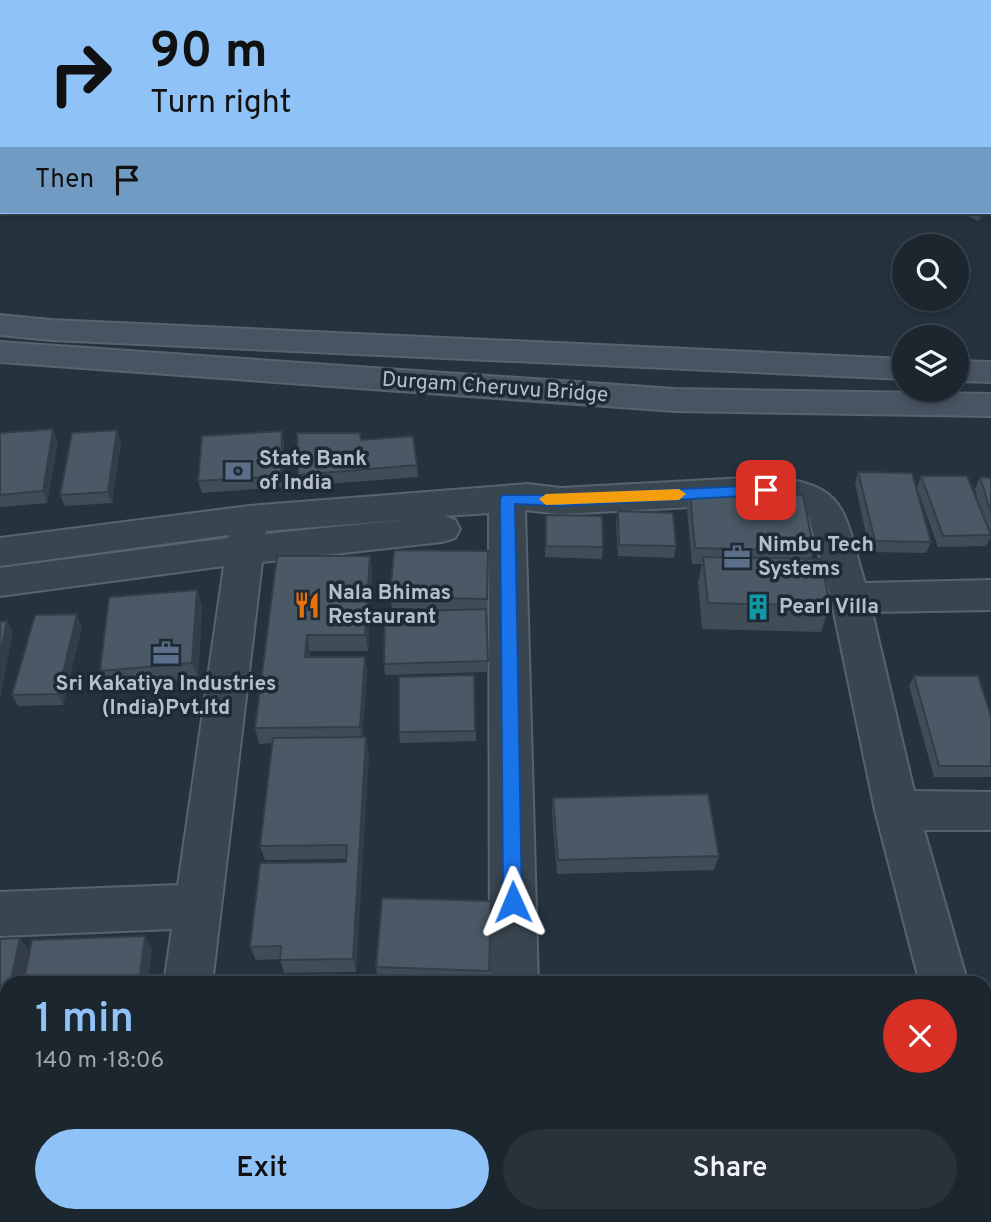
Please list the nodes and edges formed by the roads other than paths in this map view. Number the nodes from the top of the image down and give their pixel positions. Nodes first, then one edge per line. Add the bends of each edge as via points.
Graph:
1 (0, 304) edge
2 (0, 325) edge
3 (0, 352) edge
4 (641, 357) junction
5 (892, 368) edge
6 (969, 371) edge
7 (991, 372) edge
8 (0, 377) edge
9 (675, 400) junction
10 (991, 405) edge
11 (508, 510) junction
12 (247, 535) junction
13 (0, 552) edge
14 (0, 582) edge
15 (991, 595) edge
16 (850, 598) junction
17 (897, 810) junction
18 (991, 811) edge
19 (198, 906) junction
20 (0, 914) edge
21 (189, 976) edge
22 (514, 976) edge
23 (942, 976) edge

1 - 4 main road via 478,333 613,346
2 - 4 main road, Durgam Cheruvu Bridge
3 - 9 main road, Durgam Cheruvu Bridge
4 - 5 main road, Durgam Cheruvu Bridge
6 - 7 main road
8 - 9 main road via 625,413
9 - 10 main road, Durgam Cheruvu Bridge
11 - 12 street
11 - 16 street via 537,514 561,501 795,492 825,511
11 - 22 street
12 - 13 street
12 - 14 street
12 - 19 street
15 - 16 street
16 - 17 street
17 - 18 street
17 - 23 street
19 - 20 street
19 - 21 street

